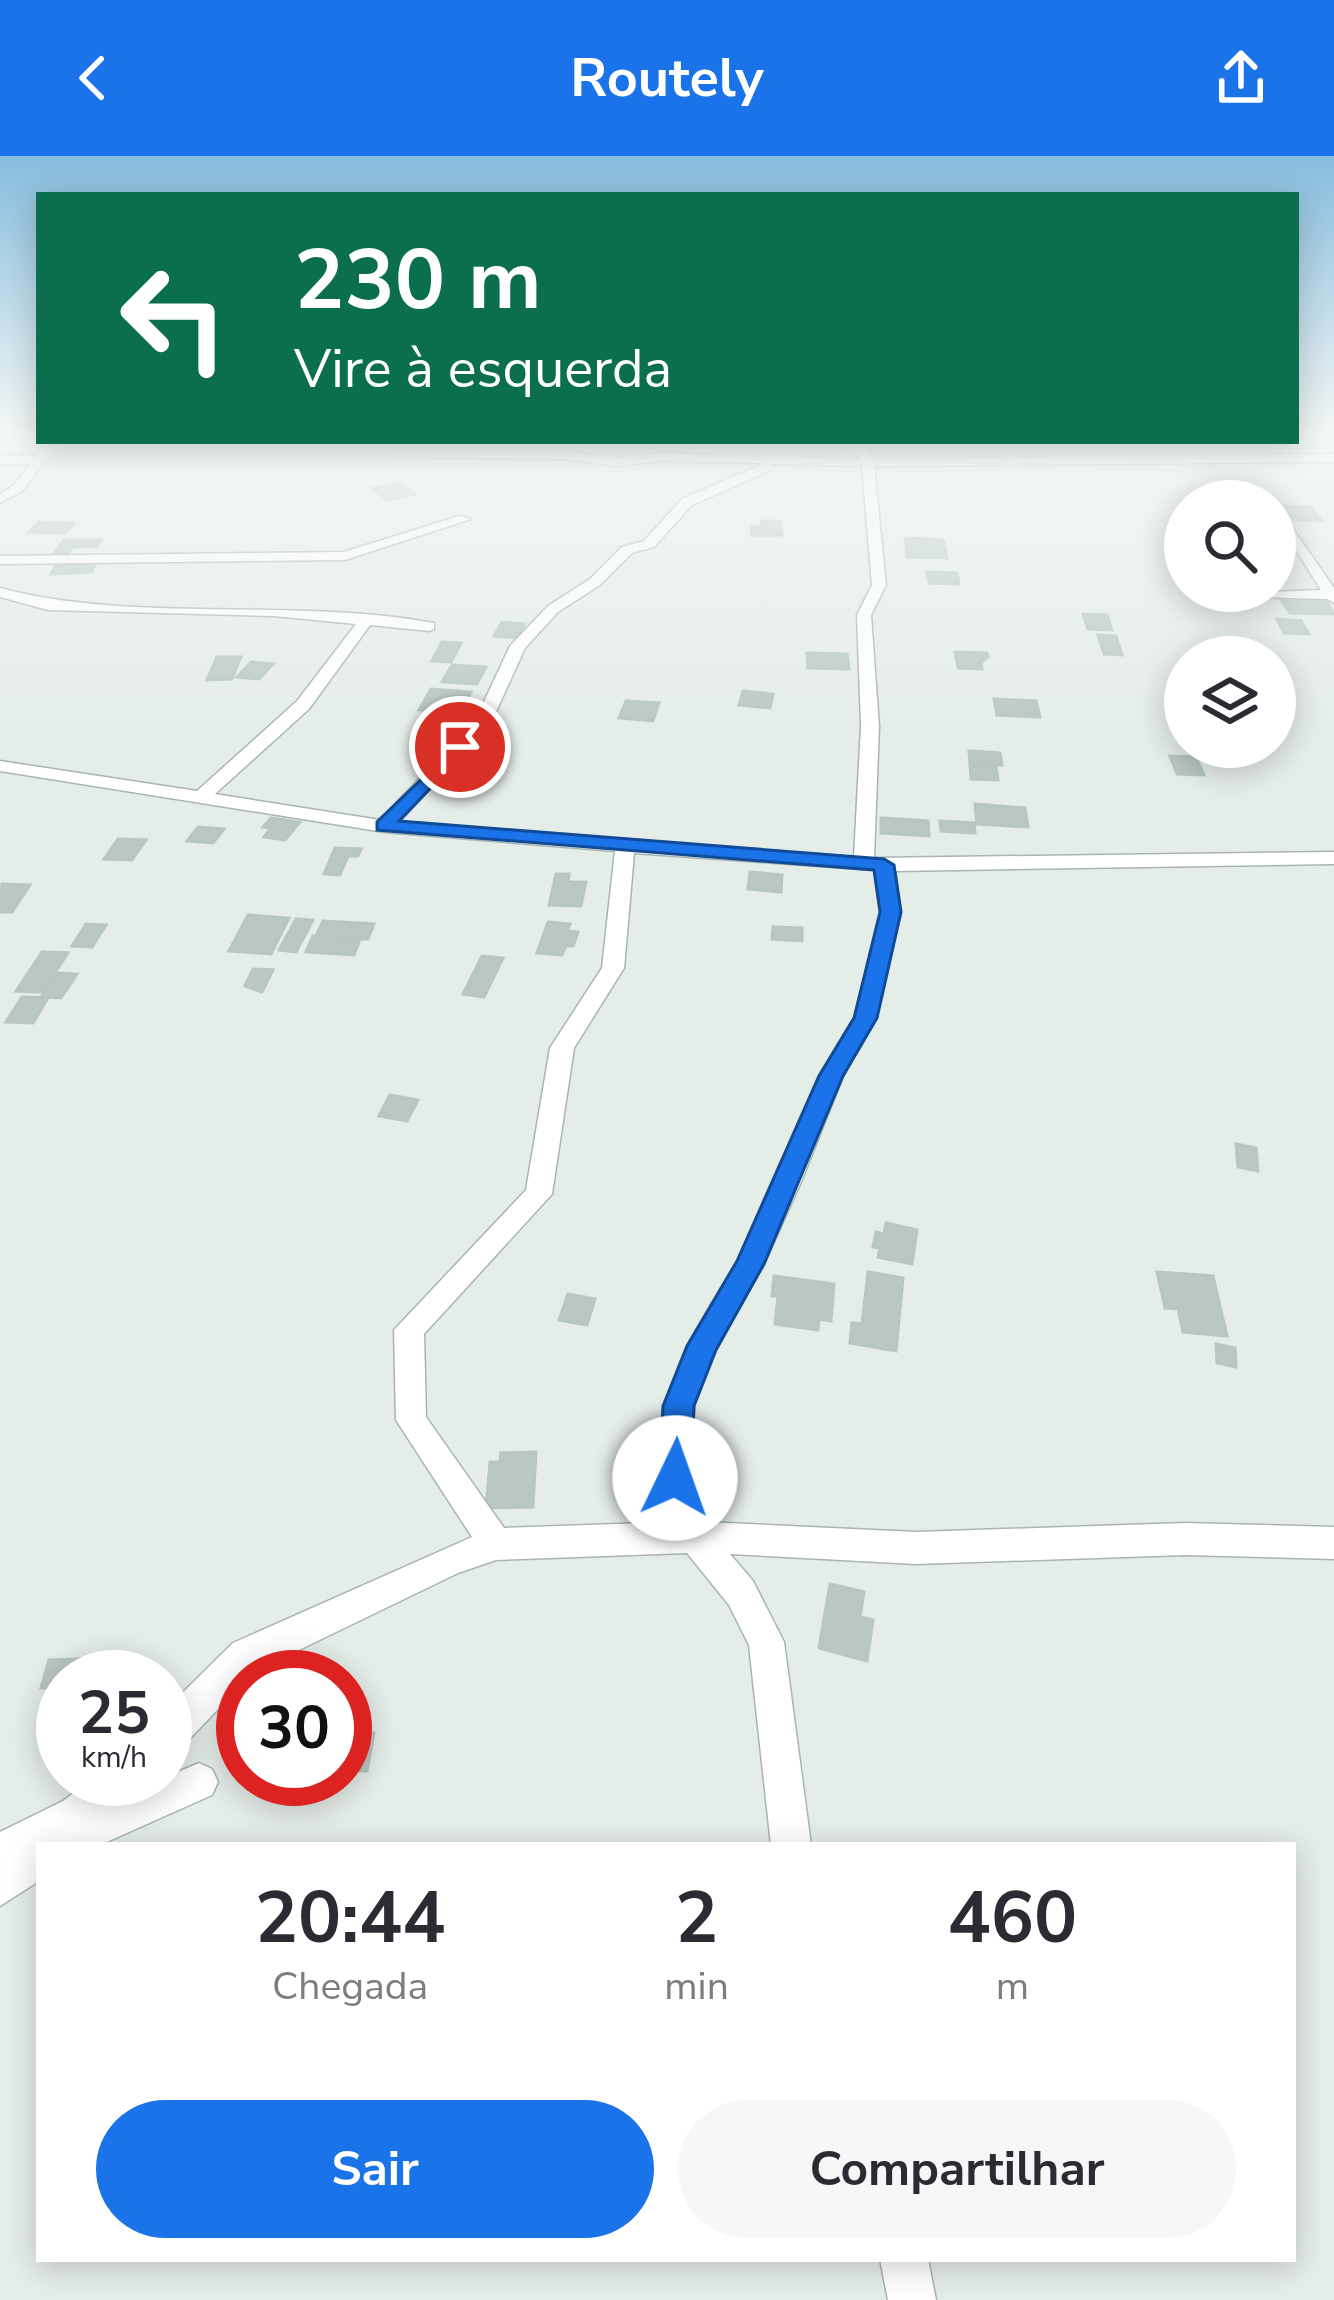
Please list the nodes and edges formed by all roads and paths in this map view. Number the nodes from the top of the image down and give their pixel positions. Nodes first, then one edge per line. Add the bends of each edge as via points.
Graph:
1 (419, 533) edge
2 (659, 533) edge
3 (873, 533) edge
4 (1296, 539) edge
5 (0, 560) edge
6 (0, 592) edge
7 (1296, 595) edge
8 (1333, 596) edge
9 (365, 622) junction
10 (429, 626) dead end
11 (0, 766) edge
12 (201, 796) junction
13 (384, 826) junction
14 (626, 846) junction
15 (1334, 858) edge
16 (874, 864) junction
17 (694, 1537) junction
18 (1334, 1543) edge
19 (496, 1544) junction
20 (192, 1705) edge
21 (199, 1782) dead end
22 (88, 1806) edge
23 (62, 1842) edge
24 (791, 1842) edge
25 (0, 1852) edge
26 (36, 1859) edge
27 (0, 1886) edge
28 (905, 2262) edge
29 (912, 2300) edge

1 - 5 street via 345,556
2 - 13 street via 553,609 518,646 484,721
3 - 16 street via 879,585 864,615
4 - 8 street
6 - 9 street via 48,606 273,611
7 - 8 street
9 - 10 street
9 - 12 street via 303,705
11 - 12 street
12 - 13 street
13 - 14 street
14 - 16 street
14 - 19 street via 613,968 562,1048 539,1193 409,1330 411,1420
15 - 16 street
16 - 17 street via 891,912 865,1018 679,1406 675,1478
17 - 18 street via 916,1548
17 - 19 street
17 - 24 street via 741,1593 766,1642
19 - 20 street via 246,1656
21 - 23 street
22 - 25 street
26 - 27 street
28 - 29 street

